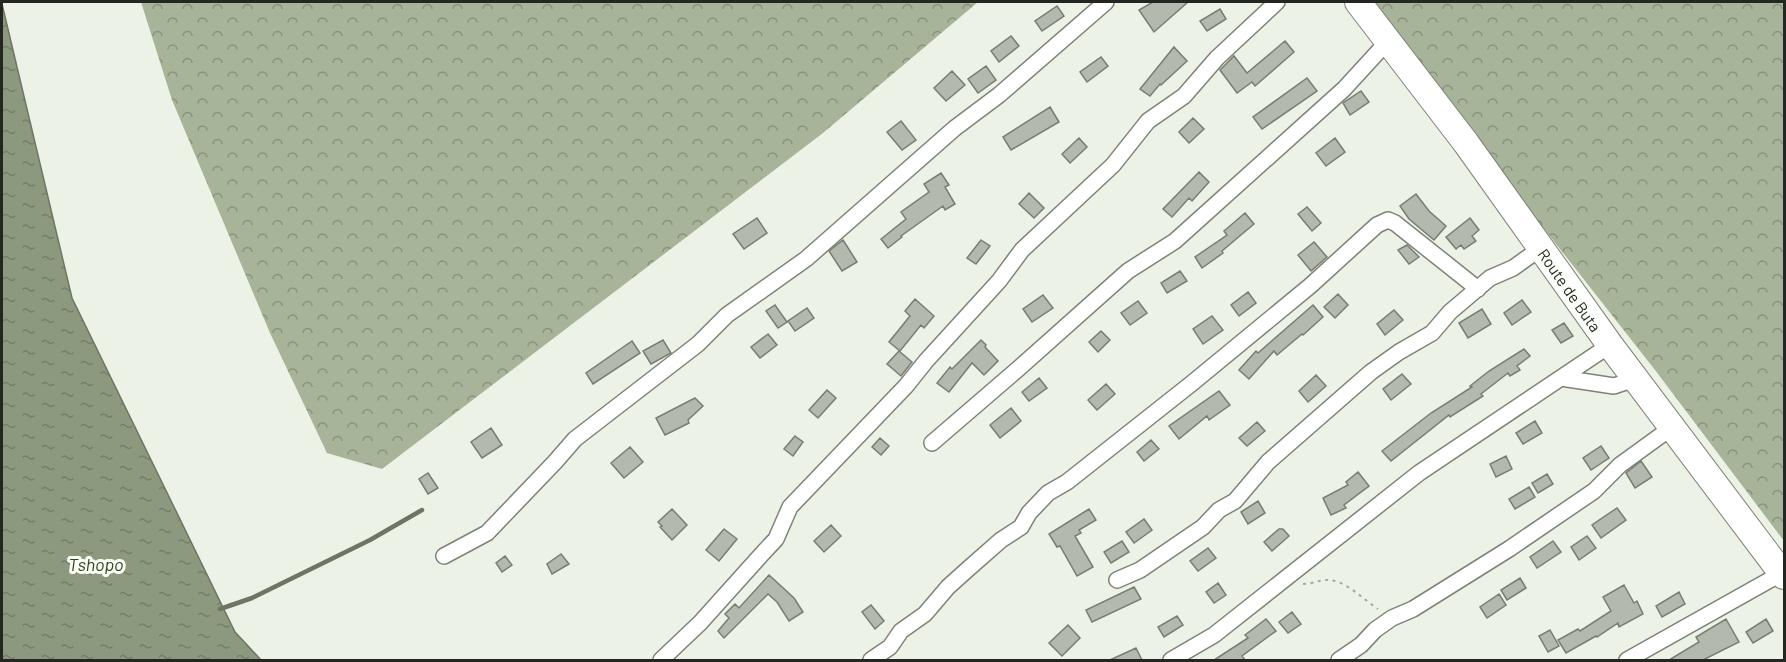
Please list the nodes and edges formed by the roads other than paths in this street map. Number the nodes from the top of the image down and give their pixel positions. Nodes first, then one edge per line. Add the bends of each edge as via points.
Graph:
1 (1106, 2) edge
2 (1276, 2) edge
3 (1358, 2) edge
4 (1388, 40) junction
5 (1541, 248) junction
6 (1478, 289) junction
7 (1610, 345) junction
8 (1561, 378) junction
9 (1635, 378) junction
10 (1671, 428) junction
11 (932, 443) dead end
12 (444, 556) dead end
13 (1783, 575) edge
14 (1117, 580) dead end
15 (661, 660) edge
16 (872, 660) edge
17 (1171, 660) edge
18 (1339, 660) edge
19 (1627, 660) edge

1 - 12 street via 806,259 727,315 698,344 575,439 487,533
2 - 15 street via 1184,96 1149,121 1113,165 1022,250 906,386 789,507 776,539
3 - 4 highway, Route de Buta
4 - 5 highway, Route de Buta
4 - 11 street via 1344,89 1175,241 1128,271
5 - 6 street
5 - 7 highway, Route de Buta
6 - 14 street via 1432,333 1363,379 1268,462 1235,501 1219,510 1203,527 1140,570
6 - 16 street via 1395,223 1388,220 1377,225 1191,384 1048,493 1021,527 968,569 925,614
7 - 8 street
7 - 9 highway, Route de Buta
8 - 9 street via 1614,386
8 - 17 street via 1419,473 1214,635
9 - 10 highway, Route de Buta
10 - 13 highway, Route de Buta
10 - 18 street via 1620,465 1594,491 1509,549 1392,618
13 - 19 street

